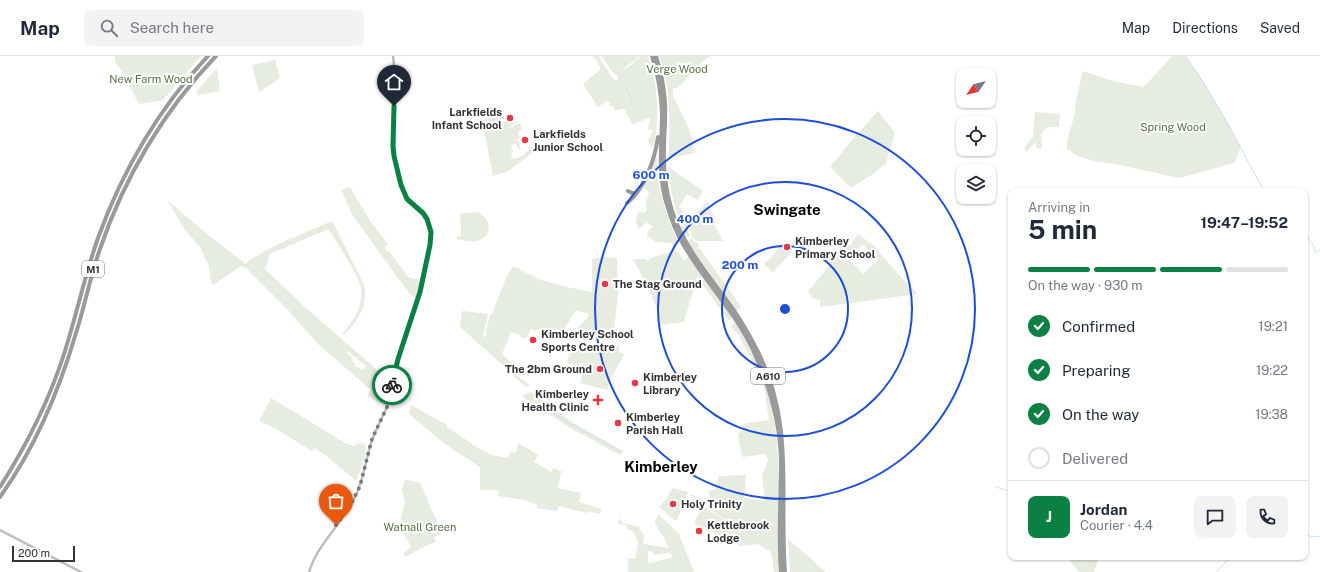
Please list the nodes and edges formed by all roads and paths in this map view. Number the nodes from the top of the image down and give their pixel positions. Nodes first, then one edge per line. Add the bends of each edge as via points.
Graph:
1 (208, 56) edge
2 (216, 56) edge
3 (393, 56) edge
4 (652, 56) edge
5 (656, 56) edge
6 (661, 120) junction
7 (628, 190) dead end
8 (636, 193) junction
9 (628, 202) dead end
10 (0, 487) edge
11 (0, 497) edge
12 (0, 530) edge
13 (81, 572) edge
14 (309, 572) edge
15 (781, 572) edge
16 (785, 572) edge

1 - 10 highway, M1 via 157,121 114,200 94,249 68,344 54,383 31,434
2 - 11 highway, M1 via 166,118 124,189 92,272 77,332 56,392 29,450
3 - 14 main road via 394,156 407,199 427,219 431,232 430,245 419,297 398,359 387,407 372,439 360,486 350,506 319,550
4 - 6 highway, A610 via 660,91
5 - 16 highway, A610 via 665,97 664,168 672,210 688,246 740,319 756,348 778,407 784,454
6 - 8 highway via 650,166
6 - 15 highway, A610 via 661,177 673,224 686,250 745,334 772,399 780,460
7 - 8 highway
8 - 9 highway
12 - 13 main road

